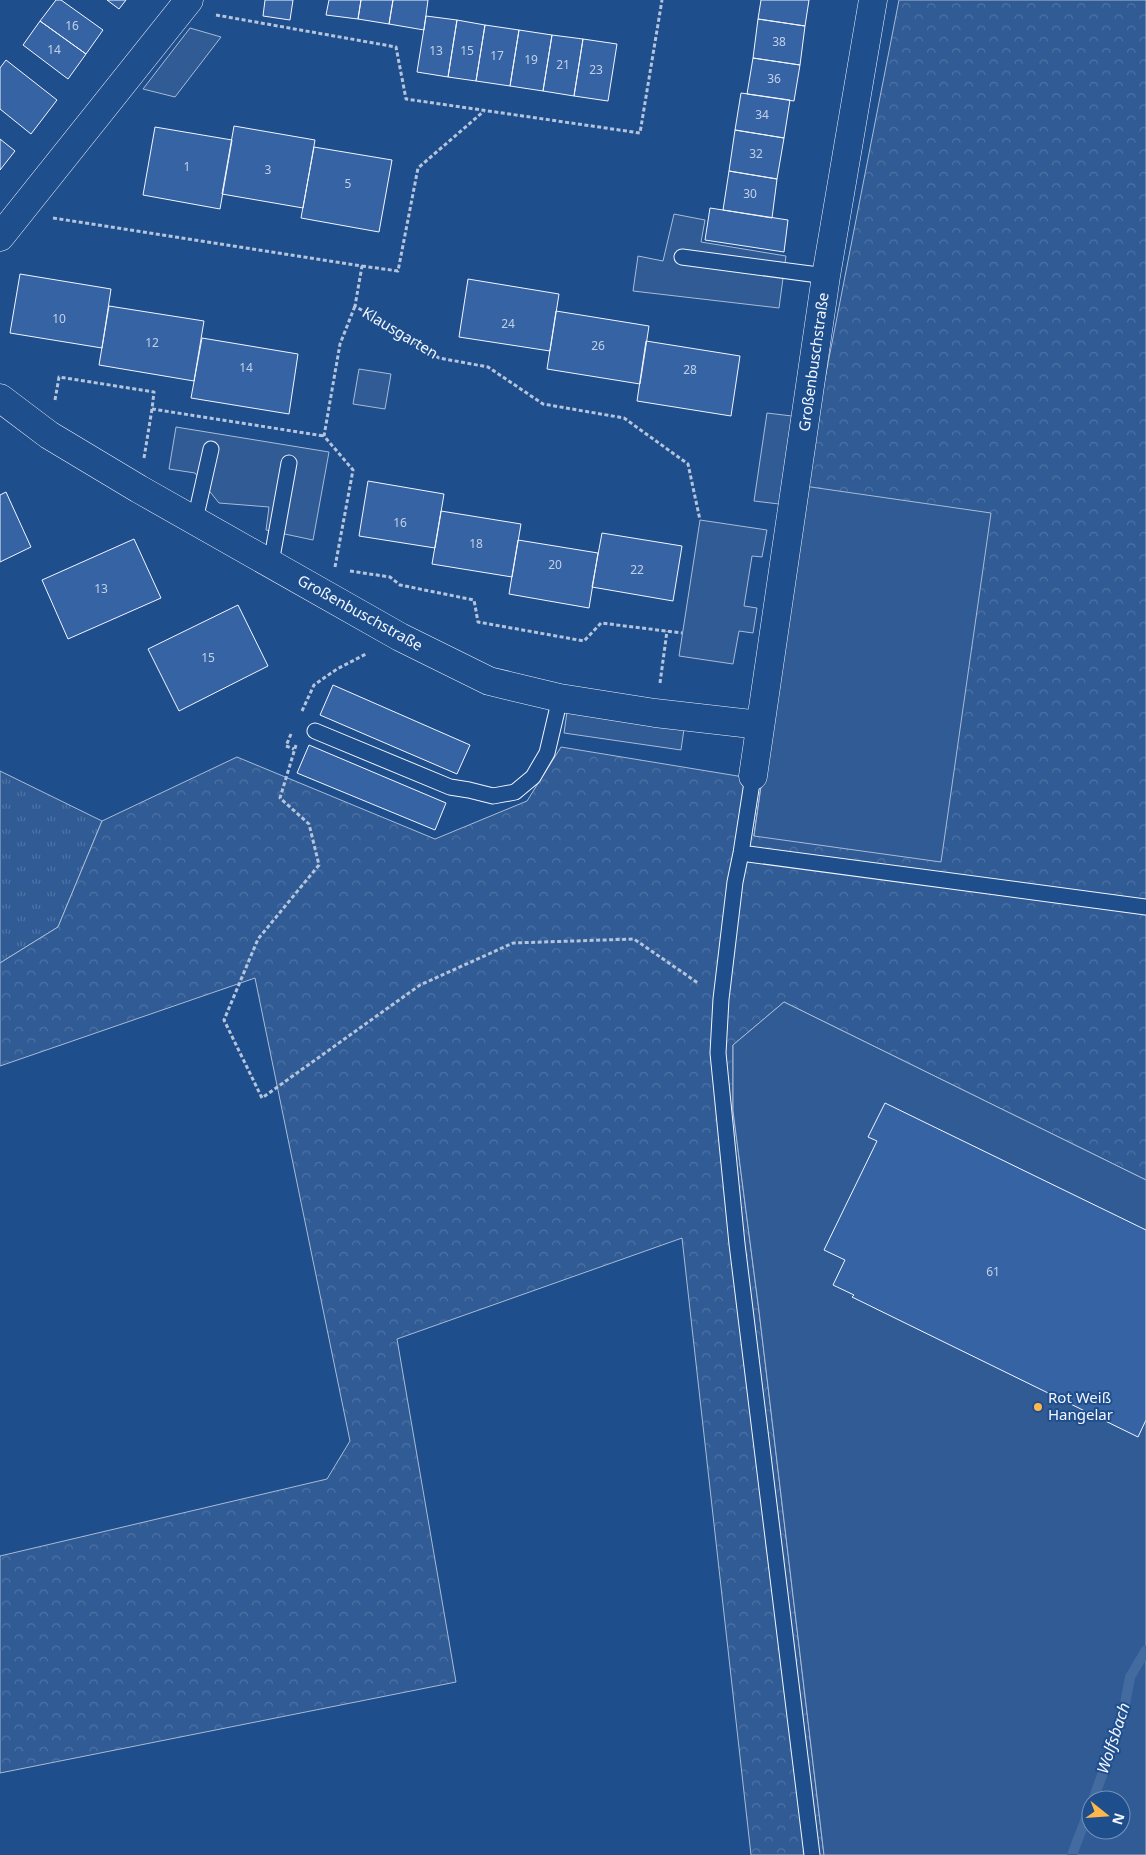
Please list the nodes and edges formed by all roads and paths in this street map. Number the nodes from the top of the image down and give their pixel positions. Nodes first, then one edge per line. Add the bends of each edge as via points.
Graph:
1 (662, 0) edge
2 (874, 0) edge
3 (186, 4) edge
4 (484, 110) junction
5 (18, 213) junction
6 (0, 237) edge
7 (682, 257) dead end
8 (362, 266) junction
9 (826, 276) junction
10 (355, 306) junction
11 (0, 398) edge
12 (152, 409) junction
13 (49, 436) junction
14 (324, 436) junction
15 (210, 449) dead end
16 (289, 463) dead end
17 (139, 488) junction
18 (195, 520) junction
19 (700, 520) dead end
20 (271, 563) junction
21 (335, 569) junction
22 (325, 594) junction
23 (667, 631) junction
24 (682, 633) dead end
25 (400, 636) junction
26 (560, 698) junction
27 (655, 713) junction
28 (298, 720) dead end
29 (760, 724) junction
30 (294, 728) dead end
31 (315, 731) dead end
32 (753, 776) joint
33 (741, 853) junction
34 (1146, 907) edge
35 (721, 999) junction
36 (812, 1855) edge

1 - 4 path via 640,133
2 - 9 street, Großenbuschstraße
3 - 4 path via 396,47 406,99
3 - 5 street
4 - 8 path via 418,168 398,272
5 - 6 street
5 - 8 path
7 - 9 lane
8 - 10 path, Klausgarten
9 - 29 street, Großenbuschstraße
10 - 14 path via 340,344
10 - 19 path, Klausgarten via 439,358 488,367 543,404 624,418 688,464
11 - 13 street, Großenbuschstraße
12 - 13 path via 154,392 58,377
12 - 14 path
12 - 17 path
13 - 17 street, Großenbuschstraße
14 - 21 path via 353,470
15 - 18 lane
16 - 20 lane
17 - 18 street, Großenbuschstraße
18 - 20 street, Großenbuschstraße
20 - 22 street, Großenbuschstraße
21 - 22 path
21 - 23 path via 390,578 400,585 474,600 478,622 584,642 601,622
22 - 25 street, Großenbuschstraße
23 - 24 path
23 - 27 path
25 - 26 street, Großenbuschstraße via 489,681
25 - 28 path via 337,669 314,685
26 - 27 street, Großenbuschstraße
26 - 31 lane via 547,753 533,777 515,792 492,796 450,787
27 - 29 street, Großenbuschstraße
29 - 32 street, Großenbuschstraße
30 - 35 path via 286,746 294,749 280,798 309,824 319,865 258,939 224,1020 262,1098 420,985 513,943 634,939
32 - 33 lane
33 - 34 lane
33 - 35 lane
35 - 36 lane via 718,1053 737,1244

